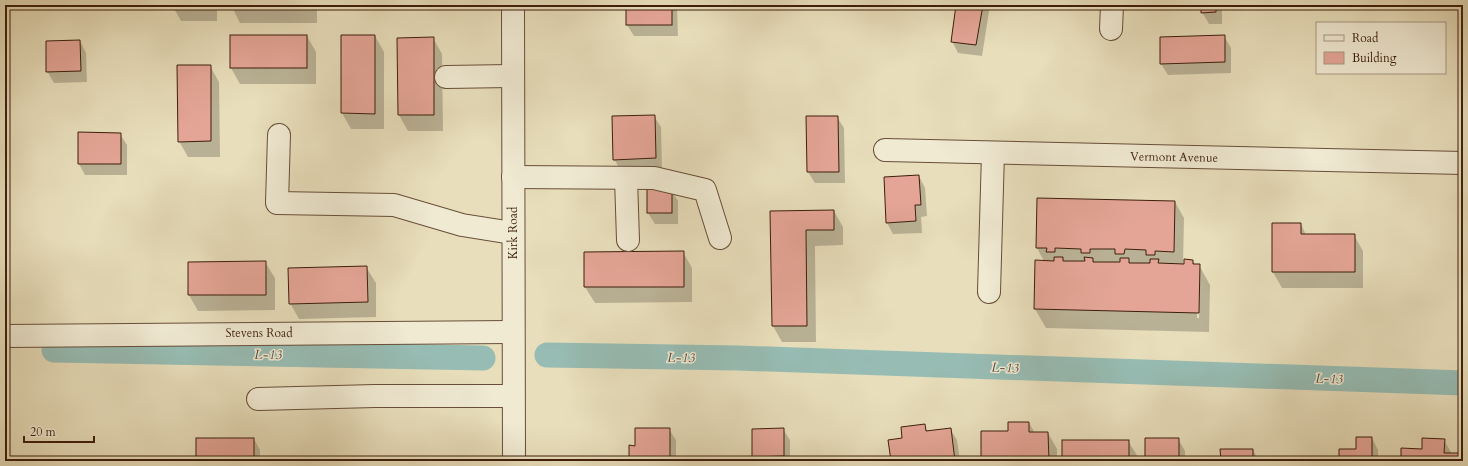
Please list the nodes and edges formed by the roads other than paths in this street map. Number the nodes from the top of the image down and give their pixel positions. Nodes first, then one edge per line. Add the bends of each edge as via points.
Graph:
1 (512, 5) edge
2 (1112, 5) edge
3 (1111, 29) dead end
4 (513, 76) junction
5 (446, 77) dead end
6 (279, 135) dead end
7 (885, 150) dead end
8 (993, 153) junction
9 (1463, 163) edge
10 (513, 177) junction
11 (626, 178) junction
12 (513, 234) junction
13 (720, 238) dead end
14 (628, 240) dead end
15 (989, 292) dead end
16 (513, 332) junction
17 (5, 336) edge
18 (513, 396) junction
19 (258, 399) dead end
20 (514, 461) edge

1 - 4 street, Kirk Road
2 - 3 street
4 - 5 street
4 - 10 street, Kirk Road
6 - 12 street via 277,203 394,205 462,225
7 - 8 street, Vermont Avenue
8 - 9 street, Vermont Avenue
8 - 15 street
10 - 11 street
10 - 12 street, Kirk Road
11 - 13 street via 654,178 705,190
11 - 14 street
12 - 16 street, Kirk Road
16 - 17 street, Stevens Road
16 - 18 street, Kirk Road
18 - 19 street
18 - 20 street, Kirk Road

